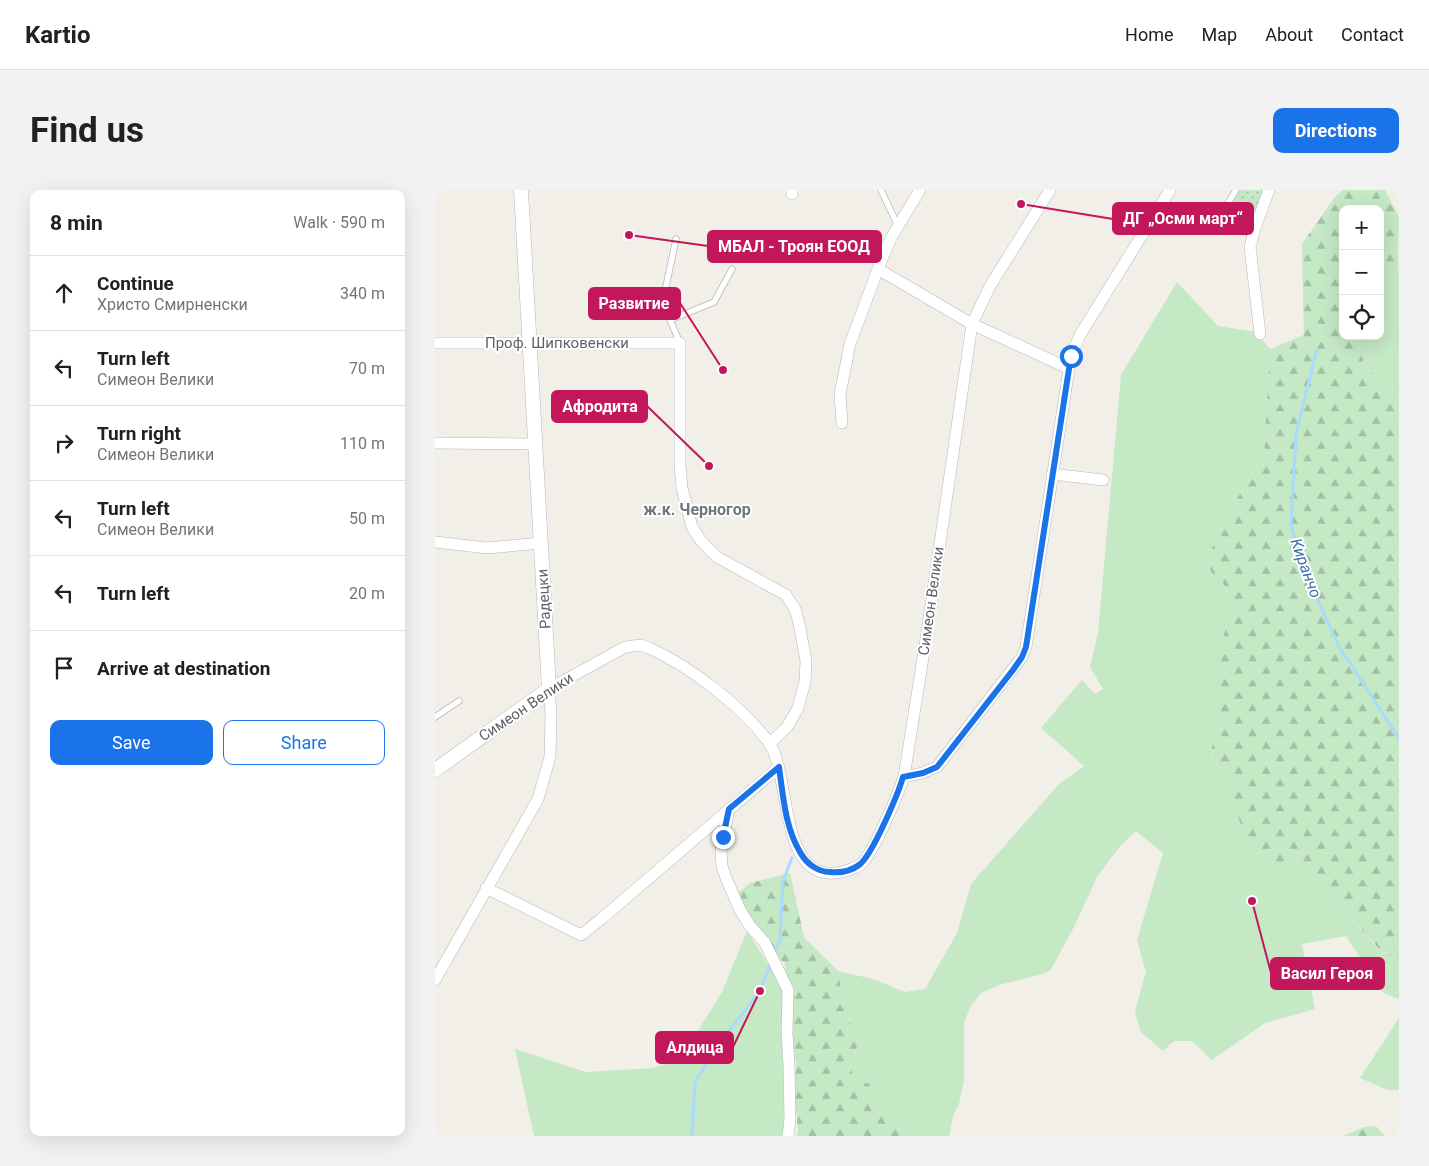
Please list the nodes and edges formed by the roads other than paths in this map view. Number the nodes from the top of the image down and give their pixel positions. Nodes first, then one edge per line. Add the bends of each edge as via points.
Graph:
1 (521, 190) edge
2 (881, 190) edge
3 (920, 190) edge
4 (1050, 190) edge
5 (1170, 190) edge
6 (1236, 190) edge
7 (1269, 190) edge
8 (898, 226) junction
9 (1253, 235) junction
10 (676, 240) dead end
11 (731, 269) dead end
12 (878, 270) junction
13 (671, 320) junction
14 (973, 324) junction
15 (1259, 334) dead end
16 (435, 343) edge
17 (680, 343) junction
18 (530, 344) junction
19 (1068, 368) junction
20 (842, 423) dead end
21 (435, 443) edge
22 (535, 444) junction
23 (1052, 474) junction
24 (1103, 480) dead end
25 (435, 542) edge
26 (541, 543) junction
27 (549, 688) junction
28 (459, 701) dead end
29 (435, 717) edge
30 (769, 744) junction
31 (779, 767) junction
32 (435, 770) edge
33 (903, 777) junction
34 (729, 809) junction
35 (486, 888) junction
36 (435, 980) edge
37 (789, 1136) edge

1 - 18 street, Радецки
2 - 8 lane
3 - 8 street
4 - 14 street, Симеон Велики via 991,286
5 - 19 street via 1080,335
6 - 9 lane via 1220,216
7 - 9 street
8 - 12 street
9 - 15 street via 1250,262
10 - 13 lane via 664,296
11 - 13 lane via 714,302
12 - 14 street
12 - 20 street via 850,344 840,394
13 - 17 lane
14 - 19 street
14 - 33 street, Симеон Велики
16 - 18 street, Проф. Шипковенски
17 - 18 street, Проф. Шипковенски
17 - 30 street via 681,488 692,527 717,557 786,595 799,623 806,661 805,682 798,708 787,728
18 - 22 street, Радецки
19 - 23 street
21 - 22 street
22 - 26 street, Радецки
23 - 24 street
23 - 33 street via 1022,657 937,767
25 - 26 street via 487,548
26 - 27 street, Радецки
27 - 30 street, Симеон Велики via 625,647 641,645 695,675 731,701
27 - 32 street, Симеон Велики
27 - 35 street, Радецки via 550,757 538,799
28 - 29 lane
30 - 31 street, Симеон Велики
31 - 33 street, Симеон Велики via 794,842 805,860 815,868 838,873 861,865 886,820
31 - 34 street
34 - 35 street via 581,935
34 - 37 street via 721,850 722,866 740,910 765,943 788,990
35 - 36 street, Радецки

